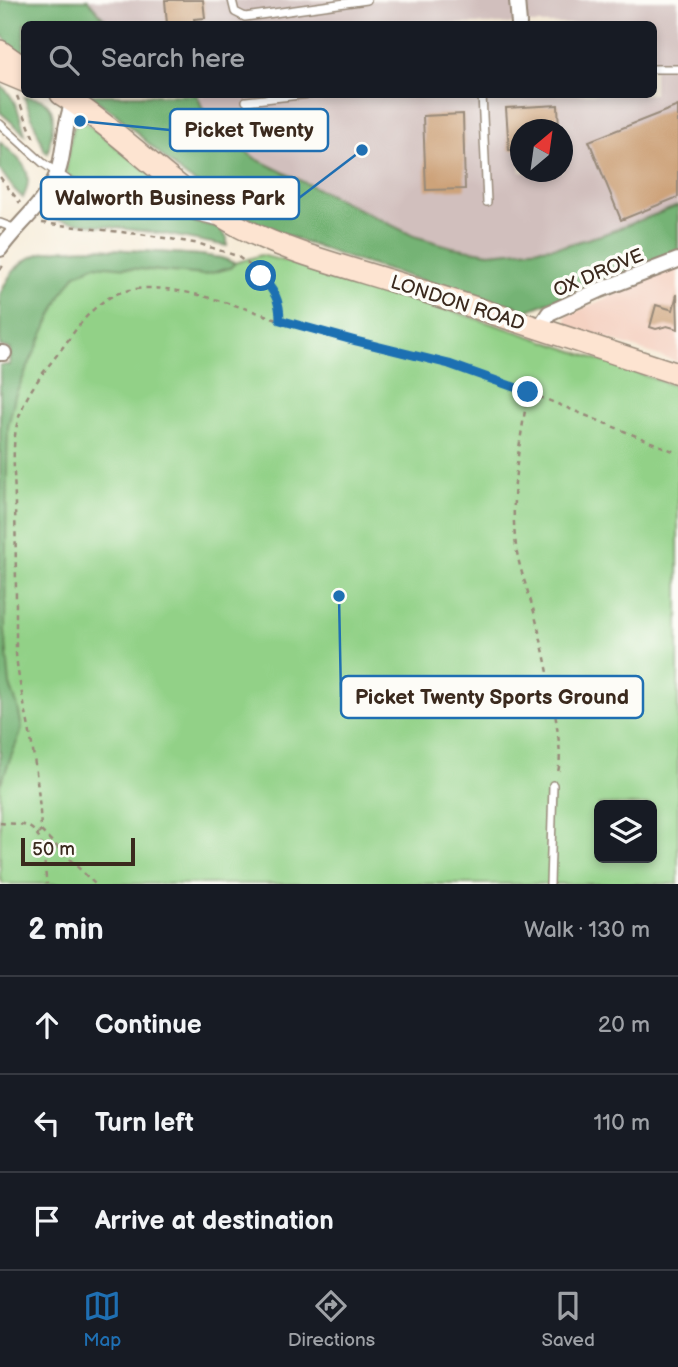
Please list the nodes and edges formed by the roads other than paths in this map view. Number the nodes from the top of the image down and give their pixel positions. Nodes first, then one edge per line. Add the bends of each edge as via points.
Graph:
1 (232, 0) edge
2 (367, 0) edge
3 (517, 0) edge
4 (519, 21) edge
5 (0, 51) edge
6 (21, 66) edge
7 (657, 69) edge
8 (678, 69) edge
9 (67, 98) edge
10 (278, 98) edge
11 (482, 98) edge
12 (246, 102) dead end
13 (0, 124) edge
14 (57, 174) junction
15 (487, 202) dead end
16 (0, 223) edge
17 (240, 226) junction
18 (16, 229) junction
19 (0, 249) edge
20 (678, 260) edge
21 (541, 328) junction
22 (678, 374) edge
23 (553, 785) road end
24 (550, 884) edge

1 - 2 lane via 235,12 245,17
3 - 4 street
5 - 6 main road
7 - 8 lane
9 - 14 street
9 - 17 main road, LONDON ROAD via 188,192
10 - 12 lane
11 - 15 lane
13 - 14 lane, LONDON ROAD
14 - 17 lane, LONDON ROAD via 95,192
14 - 18 street via 46,195
16 - 18 lane
17 - 21 main road, LONDON ROAD via 331,262
18 - 19 street
20 - 21 street, OX DROVE via 549,313
21 - 22 main road, LONDON ROAD
23 - 24 lane

